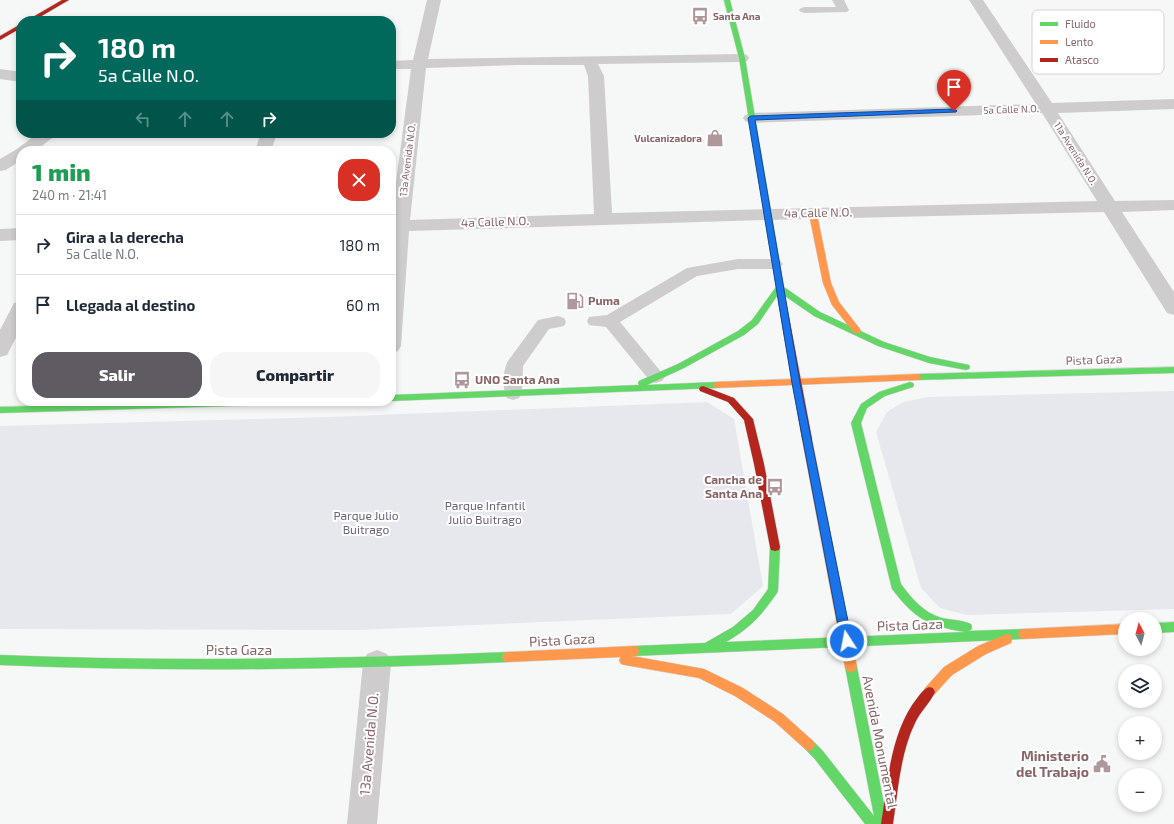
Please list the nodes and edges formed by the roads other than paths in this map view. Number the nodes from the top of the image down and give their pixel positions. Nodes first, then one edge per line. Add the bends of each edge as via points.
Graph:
1 (66, 0) edge
2 (434, 0) edge
3 (728, 0) edge
4 (838, 0) edge
5 (976, 0) edge
6 (805, 10) dead end
7 (38, 16) edge
8 (16, 29) edge
9 (0, 38) edge
10 (742, 58) junction
11 (589, 60) junction
12 (396, 65) edge
13 (420, 65) junction
14 (0, 74) edge
15 (16, 76) edge
16 (1174, 104) edge
17 (1047, 108) junction
18 (751, 118) junction
19 (42, 138) edge
20 (31, 146) edge
21 (16, 156) edge
22 (0, 166) edge
23 (1174, 205) edge
24 (1110, 207) junction
25 (767, 214) junction
26 (813, 214) junction
27 (396, 219) edge
28 (603, 219) junction
29 (396, 225) edge
30 (16, 234) edge
31 (0, 235) edge
32 (775, 264) junction
33 (780, 288) junction
34 (1174, 308) edge
35 (16, 318) edge
36 (558, 322) dead end
37 (860, 335) junction
38 (0, 350) edge
39 (1174, 370) edge
40 (1001, 374) junction
41 (656, 377) junction
42 (932, 377) junction
43 (796, 383) junction
44 (696, 386) junction
45 (629, 389) junction
46 (513, 393) junction
47 (396, 398) edge
48 (134, 406) edge
49 (0, 410) edge
50 (1174, 627) edge
51 (1162, 628) edge
52 (1118, 629) edge
53 (1020, 634) junction
54 (847, 641) junction
55 (707, 648) junction
56 (585, 653) junction
57 (0, 660) edge
58 (377, 663) junction
59 (362, 824) edge
60 (874, 824) edge
61 (882, 824) edge
62 (887, 824) edge

1 - 7 main road
2 - 13 street, 13a Avenida N.O.
3 - 10 main road, Avenida Monumental
4 - 6 lane via 843,10
5 - 17 street, 11a Avenida N.O.
8 - 9 main road
10 - 11 street
10 - 18 main road, Avenida Monumental
11 - 13 street
11 - 28 street via 596,76
12 - 13 street
13 - 27 street, 13a Avenida N.O.
14 - 15 street
16 - 17 street, 5a Calle N.O.
17 - 18 street, 5a Calle N.O.
17 - 24 street, 11a Avenida N.O.
18 - 25 main road, Avenida Monumental
19 - 20 street
21 - 22 street
23 - 24 street, 4a Calle N.O.
24 - 26 street, 4a Calle N.O.
24 - 34 street, 11a Avenida N.O.
25 - 26 street, 4a Calle N.O.
25 - 28 street, 4a Calle N.O.
25 - 32 main road, Avenida Monumental
26 - 37 main road via 827,283 835,303
28 - 29 street, 4a Calle N.O.
30 - 31 street
32 - 33 main road, Avenida Monumental
32 - 41 lane via 738,264 694,272 603,321
33 - 37 main road via 817,314
33 - 41 main road via 756,322 741,333
33 - 43 main road, Avenida Monumental
35 - 38 street
36 - 46 lane via 544,324 514,365
37 - 40 main road via 930,360
39 - 40 main road, Pista Gaza
40 - 42 main road, Pista Gaza
41 - 45 main road
42 - 43 main road, Pista Gaza
42 - 53 main road via 882,394 864,406 856,423 896,586 908,604 922,616 946,624
43 - 44 main road, Pista Gaza
43 - 54 main road, Avenida Monumental
44 - 45 main road, Pista Gaza
44 - 55 main road via 731,400 748,419 775,546 773,590 757,613 737,630
45 - 46 main road, Pista Gaza
46 - 47 main road, Pista Gaza
48 - 49 main road
50 - 51 main road
52 - 53 main road, Pista Gaza
53 - 54 main road, Pista Gaza
53 - 62 main road via 982,650 948,671 920,701 901,740
54 - 55 main road, Pista Gaza
54 - 61 main road, Avenida Monumental
55 - 56 main road, Pista Gaza
56 - 58 main road, Pista Gaza
56 - 60 main road via 700,673 739,692 779,718 818,754
57 - 58 main road, Pista Gaza via 84,664
58 - 59 street, 13a Avenida N.O.

